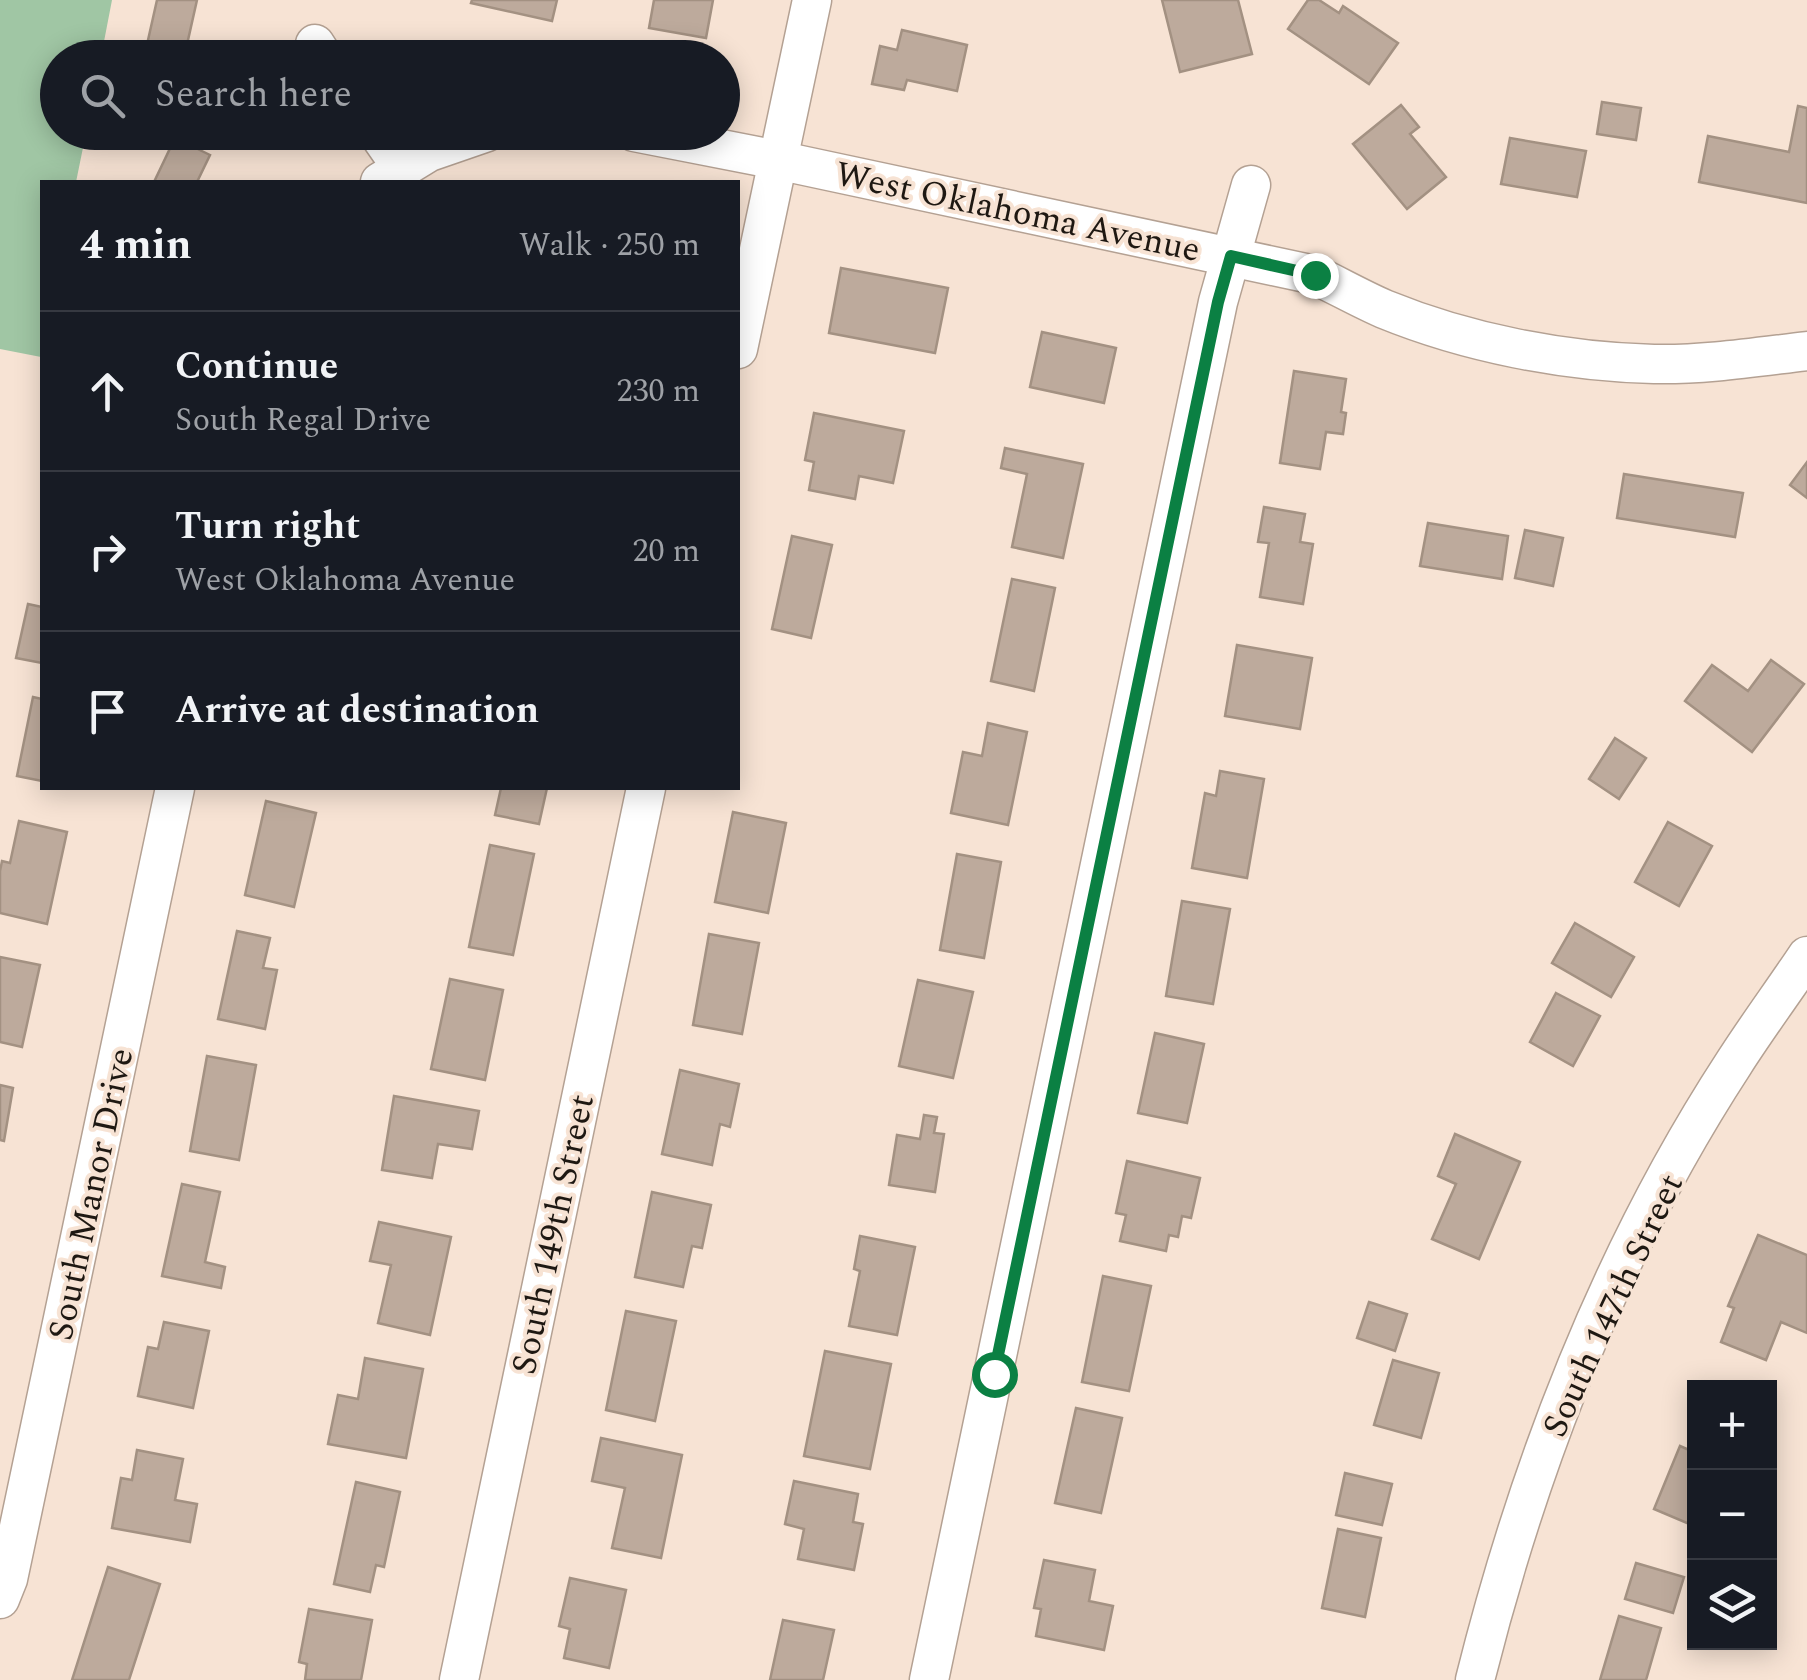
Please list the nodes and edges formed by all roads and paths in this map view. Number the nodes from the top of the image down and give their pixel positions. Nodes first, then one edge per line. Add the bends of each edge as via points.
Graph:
1 (812, 0) edge
2 (383, 150) edge
3 (434, 150) edge
4 (726, 150) edge
5 (777, 160) junction
6 (391, 175) edge
7 (1251, 185) dead end
8 (1231, 256) junction
9 (740, 340) edge
10 (1807, 351) edge
11 (176, 790) edge
12 (646, 790) edge
13 (1807, 956) edge
14 (0, 1599) edge
15 (459, 1680) edge
16 (929, 1680) edge
17 (1475, 1680) edge

1 - 5 street
2 - 6 street
3 - 6 street
4 - 5 street, West Oklahoma Avenue
5 - 8 street, West Oklahoma Avenue
5 - 9 street
7 - 8 street
8 - 10 street, West Oklahoma Avenue via 1315,275 1430,325 1586,359 1709,363
8 - 16 street
11 - 14 street, South Manor Drive
12 - 15 street, South 149th Street
13 - 17 street, South 147th Street via 1732,1065 1627,1253 1542,1456

